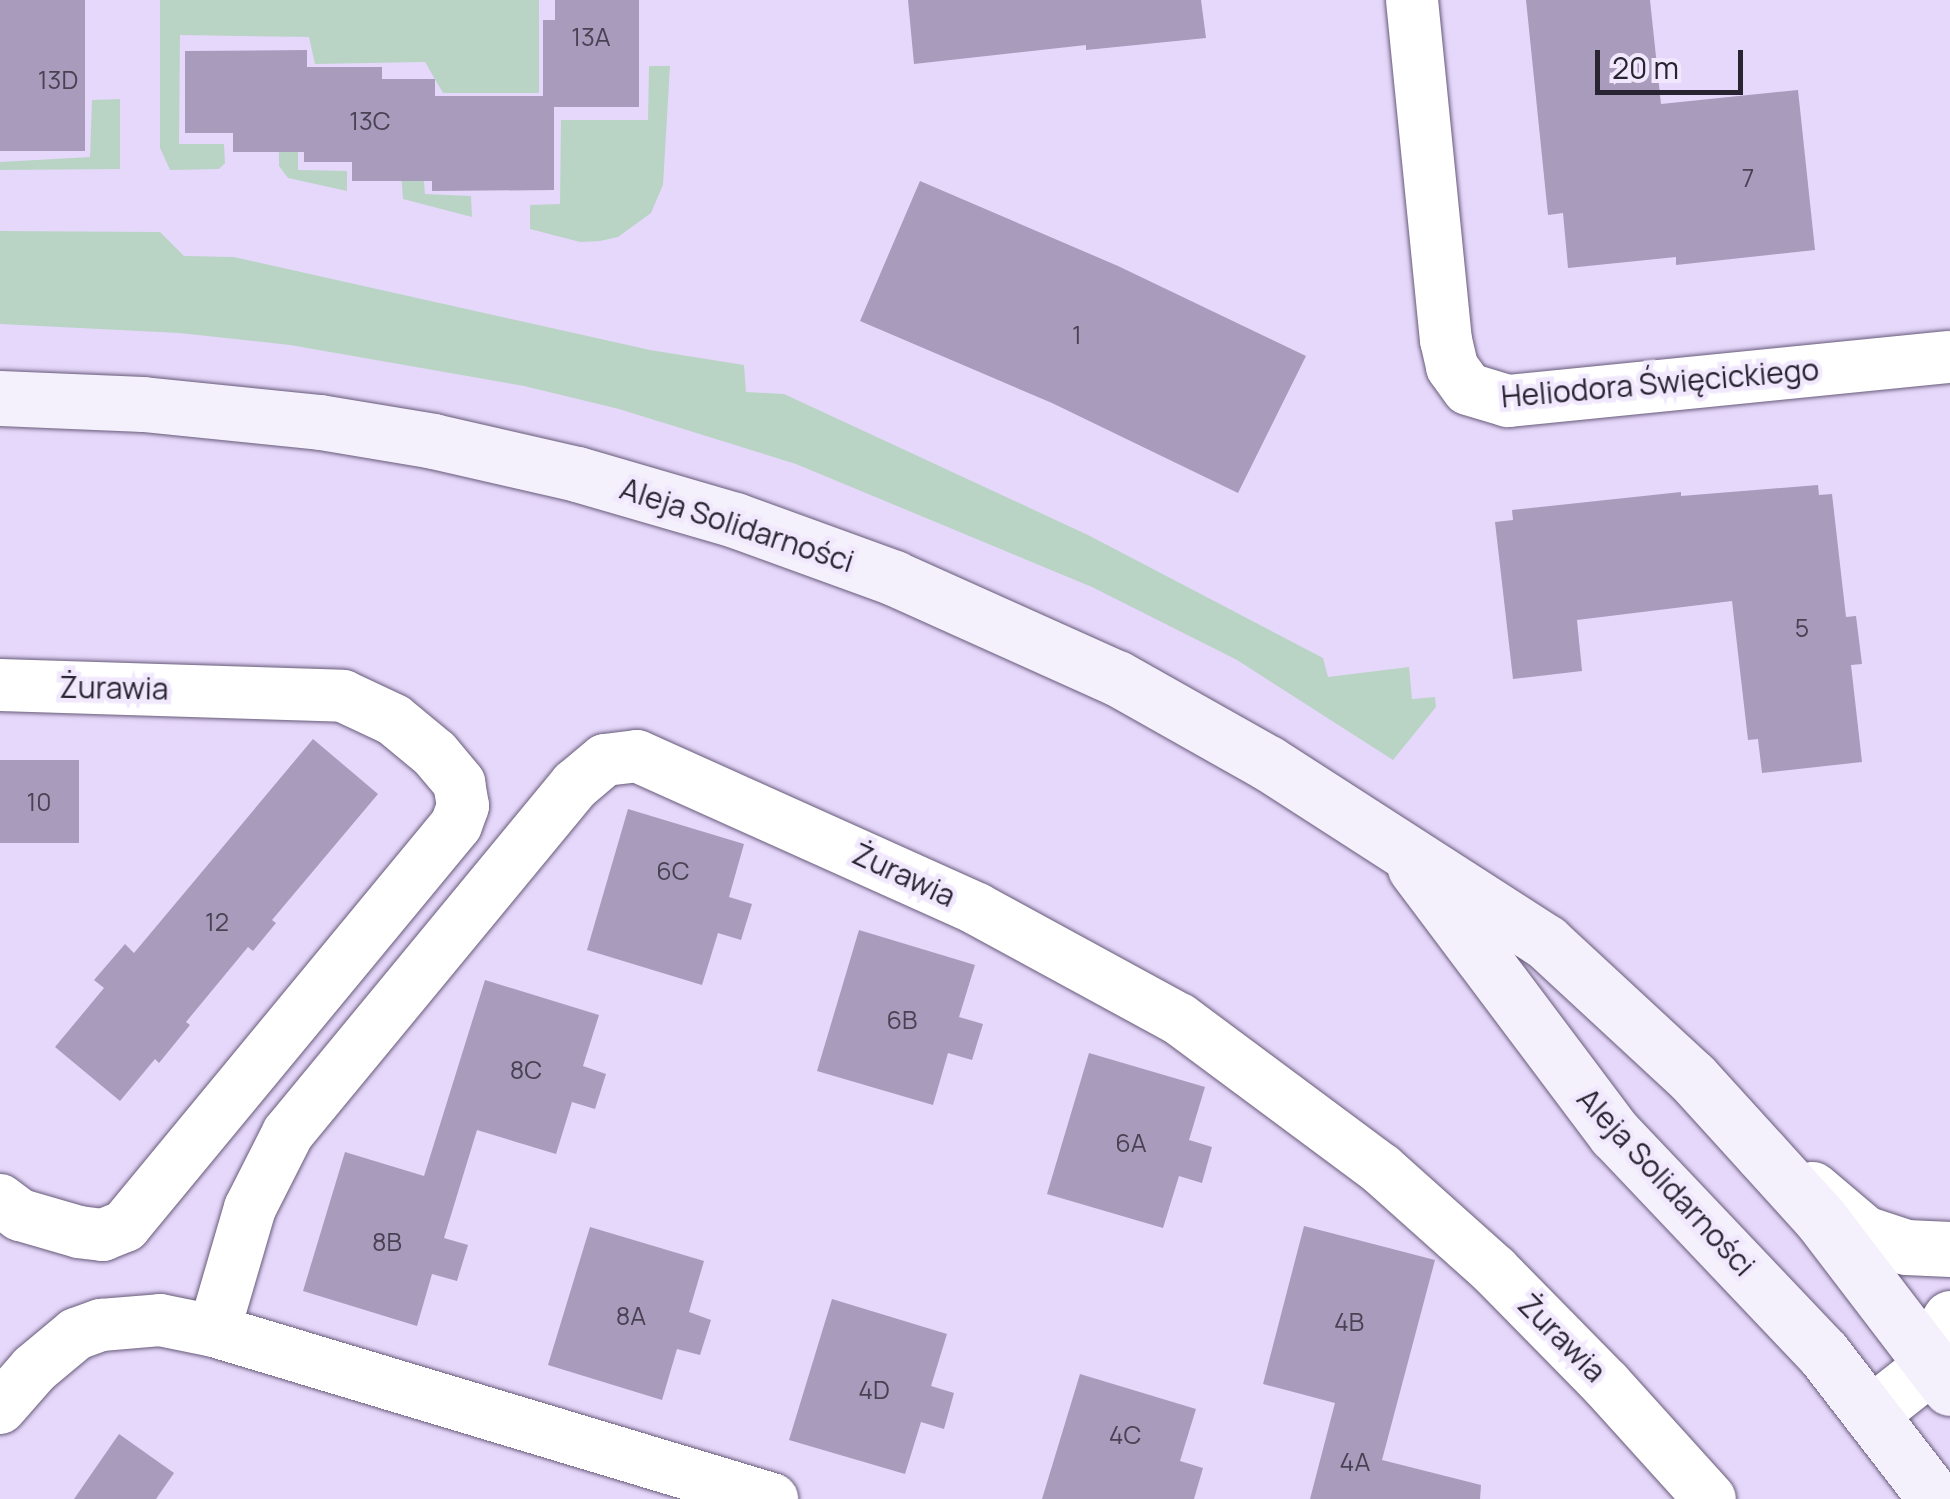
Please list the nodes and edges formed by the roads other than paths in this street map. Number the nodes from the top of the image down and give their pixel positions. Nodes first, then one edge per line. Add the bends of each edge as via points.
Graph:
1 (1412, 0) edge
2 (1950, 357) edge
3 (0, 398) edge
4 (0, 685) edge
5 (1408, 856) junction
6 (1762, 1154) junction
7 (0, 1201) edge
8 (1950, 1249) edge
9 (214, 1331) junction
10 (1946, 1361) edge
11 (0, 1408) edge
12 (1870, 1414) junction
13 (772, 1499) edge
14 (1710, 1499) edge
15 (1936, 1499) edge

1 - 2 street, Heliodora Święcickiego via 1446,340 1452,366 1479,396 1520,400
3 - 5 main road, Aleja Solidarności via 231,412 433,441 735,520 894,578 1102,671 1268,764
4 - 7 street, Żurawia via 342,696 394,720 435,754 459,783 464,806 456,825 124,1226 91,1235 33,1220
5 - 6 main road, Aleja Solidarności via 1546,942 1692,1077
5 - 12 main road, Aleja Solidarności via 1616,1134 1756,1279
6 - 8 street via 1790,1165 1864,1233 1906,1247
6 - 10 main road, Aleja Solidarności
9 - 11 street via 132,1320 76,1334
9 - 13 street
9 - 14 street, Żurawia via 250,1208 288,1133 575,784 606,760 637,756 977,909 1193,1030 1344,1140 1494,1270
10 - 12 street
12 - 15 main road, Aleja Solidarności

